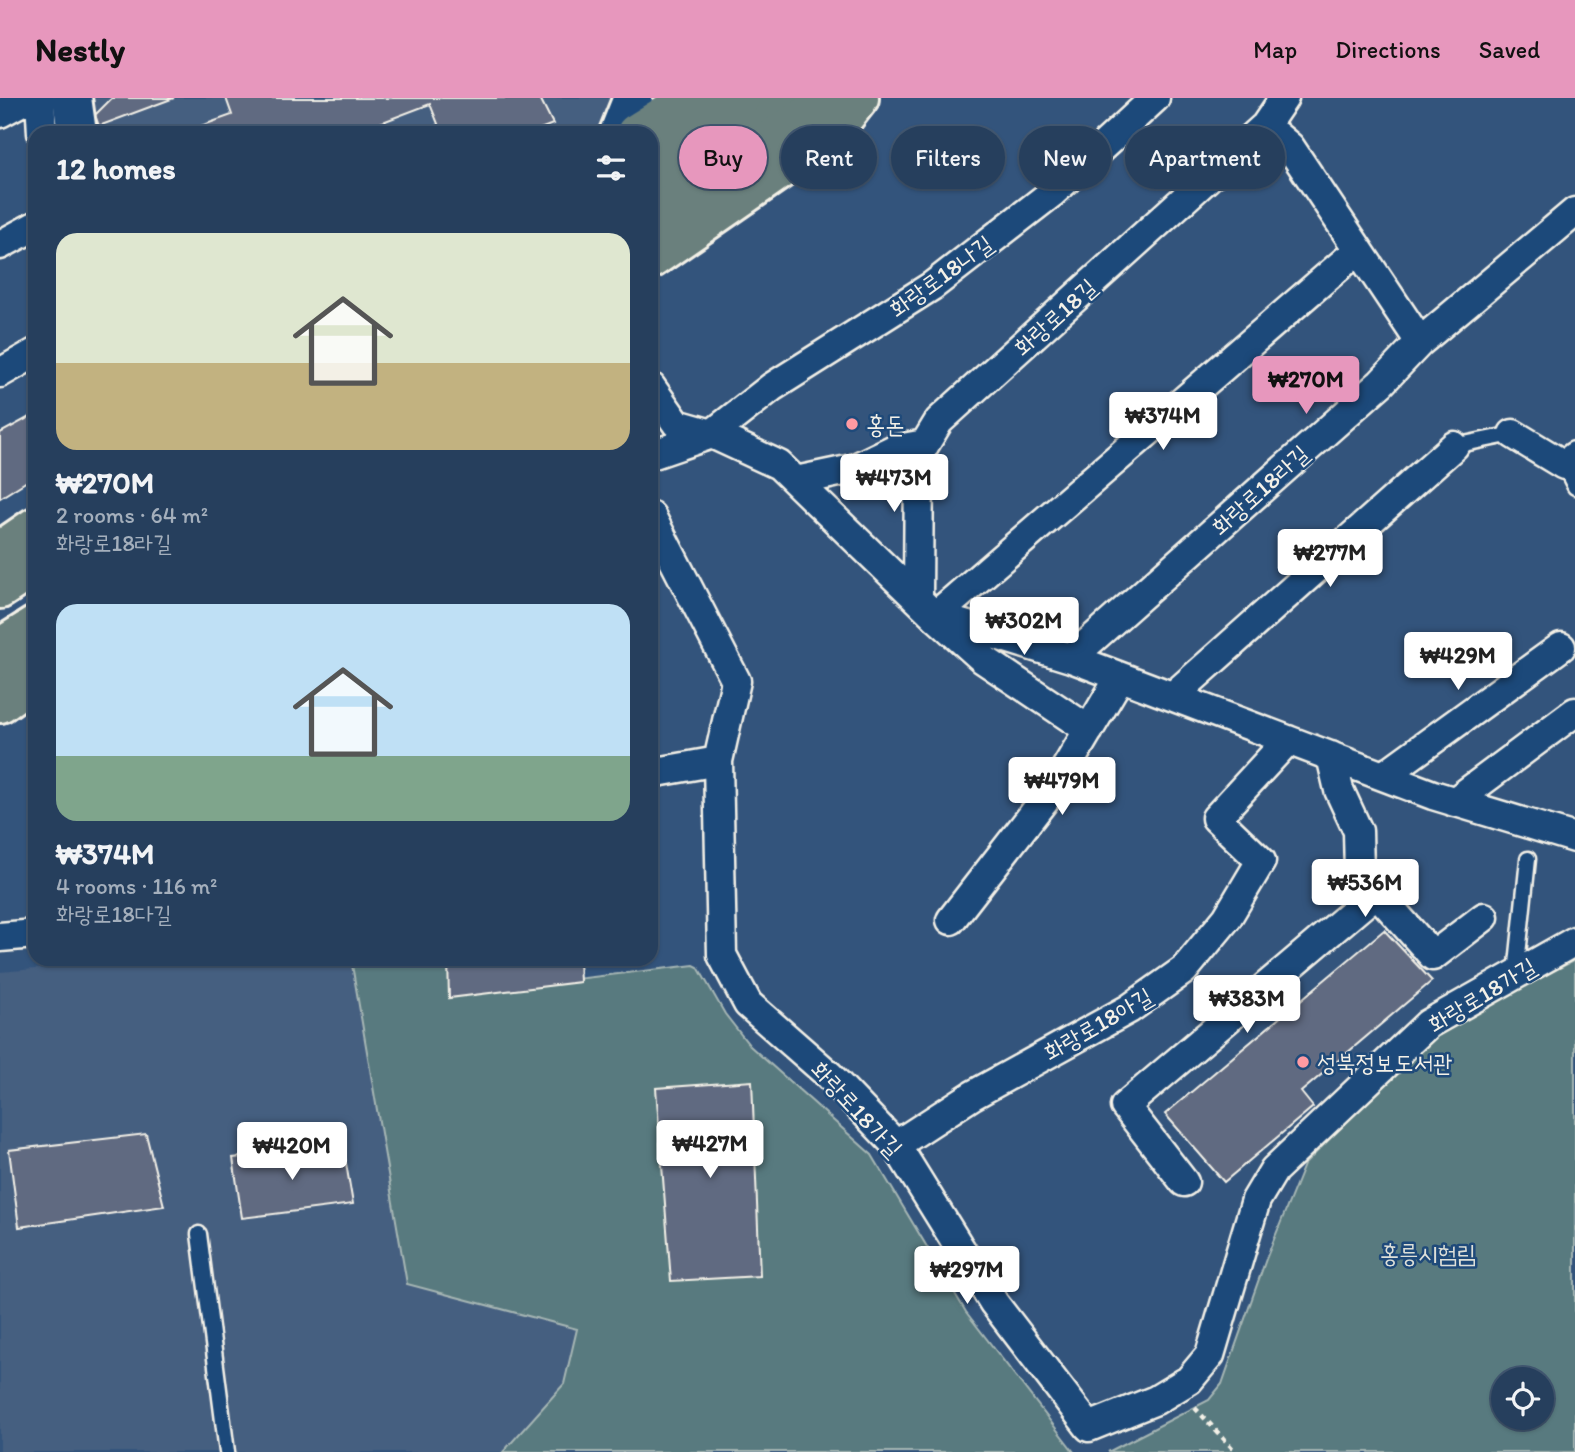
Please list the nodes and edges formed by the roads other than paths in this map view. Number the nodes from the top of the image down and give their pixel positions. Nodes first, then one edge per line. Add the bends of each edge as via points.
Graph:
1 (28, 98) edge
2 (633, 98) edge
3 (692, 98) edge
4 (740, 98) edge
5 (783, 98) edge
6 (834, 98) edge
7 (857, 98) edge
8 (1154, 98) edge
9 (1284, 98) edge
10 (69, 106) edge
11 (0, 113) edge
12 (49, 126) edge
13 (622, 126) edge
14 (647, 126) edge
15 (1265, 126) edge
16 (1285, 143) edge
17 (658, 153) edge
18 (658, 182) edge
19 (1195, 189) edge
20 (1575, 212) edge
21 (658, 213) edge
22 (658, 225) edge
23 (28, 230) edge
24 (0, 245) edge
25 (1358, 250) junction
26 (658, 253) edge
27 (1420, 342) junction
28 (28, 357) edge
29 (0, 373) edge
30 (658, 397) edge
31 (712, 434) junction
32 (1513, 434) joint
33 (925, 444) junction
34 (1454, 446) joint
35 (658, 453) edge
36 (1572, 470) edge
37 (796, 481) junction
38 (658, 530) edge
39 (28, 532) edge
40 (0, 551) edge
41 (28, 571) edge
42 (28, 587) edge
43 (0, 589) edge
44 (0, 605) edge
45 (926, 608) junction
46 (28, 630) edge
47 (0, 648) edge
48 (1561, 648) dead end
49 (1071, 658) junction
50 (28, 661) edge
51 (1120, 677) junction
52 (0, 679) edge
53 (28, 683) edge
54 (1173, 696) junction
55 (0, 703) edge
56 (1575, 712) edge
57 (1089, 730) junction
58 (1288, 740) junction
59 (1331, 756) junction
60 (718, 761) junction
61 (658, 772) edge
62 (1383, 776) junction
63 (1454, 802) junction
64 (1575, 838) edge
65 (1528, 859) dead end
66 (1375, 894) junction
67 (1484, 916) dead end
68 (951, 920) dead end
69 (28, 935) edge
70 (0, 937) edge
71 (1575, 941) edge
72 (1562, 954) edge
73 (1516, 974) junction
74 (896, 1145) junction
75 (1184, 1182) dead end
76 (200, 1234) dead end
77 (227, 1452) edge

1 - 11 street
2 - 13 street
3 - 14 main road
4 - 17 main road
5 - 18 main road
6 - 21 main road
7 - 22 main road
7 - 26 main road via 830,135
8 - 31 street, 화랑로18나길 via 1052,193 932,286 772,387
9 - 15 street, 화랑로18길
10 - 12 street
16 - 25 street
19 - 33 street, 화랑로18길 via 939,421
20 - 27 street, 화랑로18라길
23 - 24 street
25 - 27 street
25 - 45 street
27 - 49 street, 화랑로18라길 via 1381,383
28 - 29 street
30 - 31 street via 677,424
31 - 35 street
31 - 37 street via 779,465
32 - 34 lane
32 - 36 street
33 - 37 street via 892,450 853,469
33 - 45 street via 919,454
34 - 54 street
37 - 45 street
38 - 60 street, 화랑로18가길 via 736,681
39 - 40 main road
41 - 43 main road
42 - 44 main road
45 - 49 street
45 - 57 street via 983,659
46 - 47 main road
48 - 62 street
49 - 51 street
50 - 52 main road
51 - 54 street
51 - 57 street
53 - 55 main road
54 - 58 street
56 - 63 street
57 - 68 street via 1056,785
58 - 59 street
58 - 74 street, 화랑로18아길 via 1216,818 1261,861 1227,918 1184,970 1129,1009 973,1095
59 - 62 street
59 - 66 street via 1339,790 1358,831 1359,873
60 - 61 street
60 - 74 street, 화랑로18가길 via 722,955 748,1004 829,1075
62 - 63 street
63 - 64 street
65 - 73 lane
66 - 67 street via 1433,956
66 - 75 street via 1125,1106
69 - 70 street
71 - 72 street, 화랑로18가길
72 - 73 street, 화랑로18가길
73 - 74 street, 화랑로18가길 via 1428,1024 1274,1170 1256,1200 1210,1355 1189,1380 1156,1400 1089,1427 994,1303
76 - 77 lane

